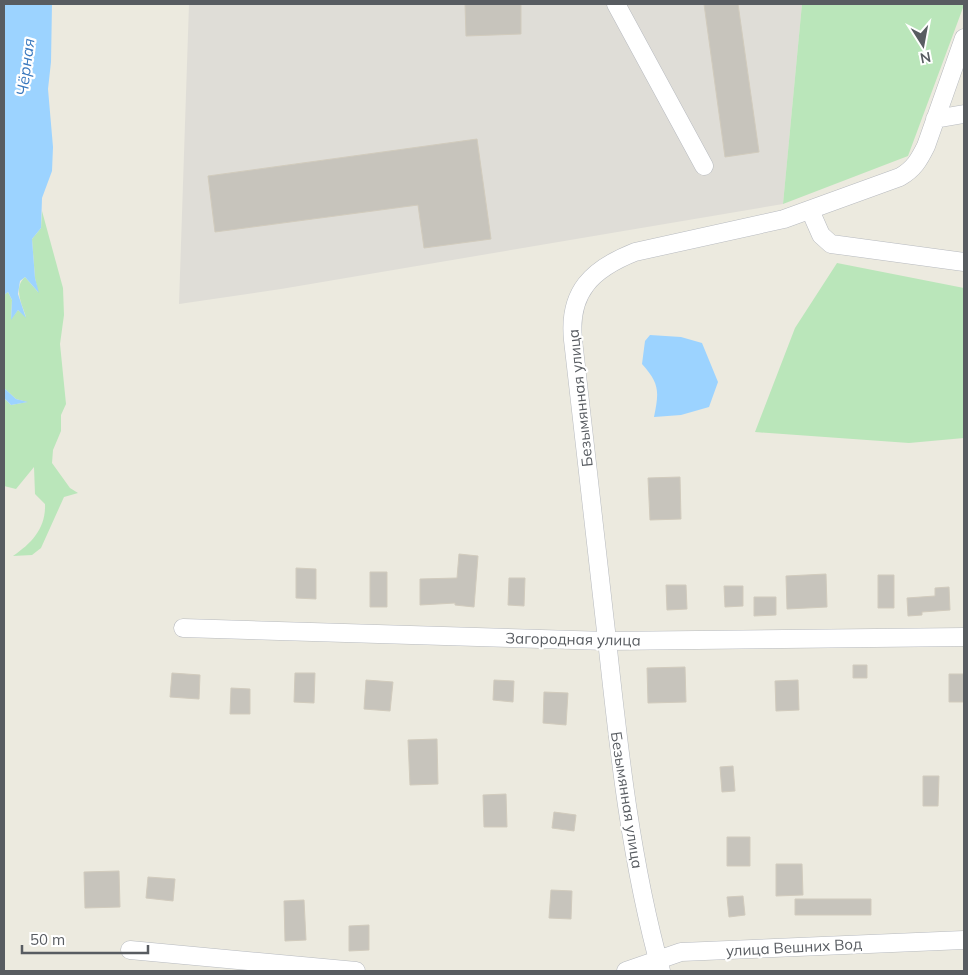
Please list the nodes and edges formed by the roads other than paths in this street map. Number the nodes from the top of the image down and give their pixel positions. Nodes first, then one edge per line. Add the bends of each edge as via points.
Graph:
1 (616, 4) edge
2 (964, 38) edge
3 (964, 114) edge
4 (935, 119) junction
5 (704, 166) dead end
6 (810, 210) junction
7 (964, 262) edge
8 (183, 628) dead end
9 (964, 637) edge
10 (607, 641) junction
11 (964, 940) edge
12 (130, 950) dead end
13 (228, 965) edge
14 (660, 966) edge
15 (356, 971) edge
16 (626, 971) edge

1 - 5 street
2 - 4 street, Безымянная улица
3 - 4 street
4 - 6 street, Безымянная улица via 919,161 911,171
6 - 7 street via 820,235 831,244
6 - 10 street, Безымянная улица via 775,221 634,252 599,271 576,299 571,324 572,340
8 - 10 street, Загородная улица
9 - 10 street, Загородная улица
10 - 14 street, Безымянная улица via 629,822
11 - 14 street, улица Вешних Вод via 682,952
12 - 13 street
13 - 15 street
14 - 16 street, улица Вешних Вод

